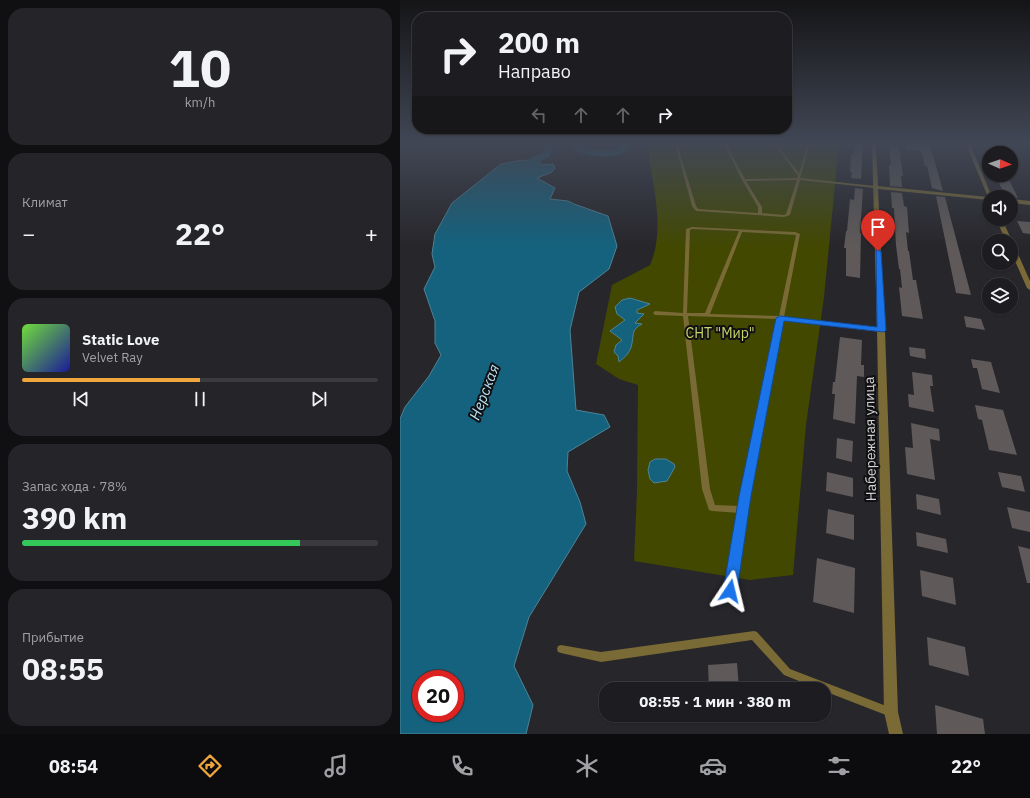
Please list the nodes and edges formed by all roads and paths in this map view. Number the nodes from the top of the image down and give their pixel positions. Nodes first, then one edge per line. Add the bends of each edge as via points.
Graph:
1 (686, 178) edge
2 (775, 178) edge
3 (798, 178) edge
4 (808, 178) edge
5 (876, 178) edge
6 (981, 178) edge
7 (744, 180) joint
8 (876, 187) junction
9 (986, 190) edge
10 (982, 197) edge
11 (1018, 202) edge
12 (1030, 203) edge
13 (760, 214) junction
14 (741, 230) junction
15 (1018, 261) edge
16 (1030, 288) edge
17 (654, 313) dead end
18 (685, 314) junction
19 (707, 314) junction
20 (780, 318) junction
21 (881, 330) junction
22 (743, 510) junction
23 (730, 591) dead end
24 (561, 649) dead end
25 (891, 712) junction
26 (896, 734) edge

1 - 13 lane via 697,210
2 - 7 lane
3 - 13 lane via 788,215
4 - 8 lane
5 - 8 street, Набережная улица
6 - 9 street
7 - 13 lane via 760,207
8 - 10 street
8 - 21 street, Набережная улица
11 - 12 street
14 - 18 lane via 688,229
14 - 19 lane
14 - 20 lane via 798,234
15 - 16 street
17 - 18 lane
18 - 19 lane
18 - 22 lane via 706,489 712,508
19 - 20 lane
20 - 21 lane
20 - 22 lane
21 - 25 street, Набережная улица
22 - 23 lane
24 - 25 lane via 601,656 754,635 787,672
25 - 26 street, Набережная улица

